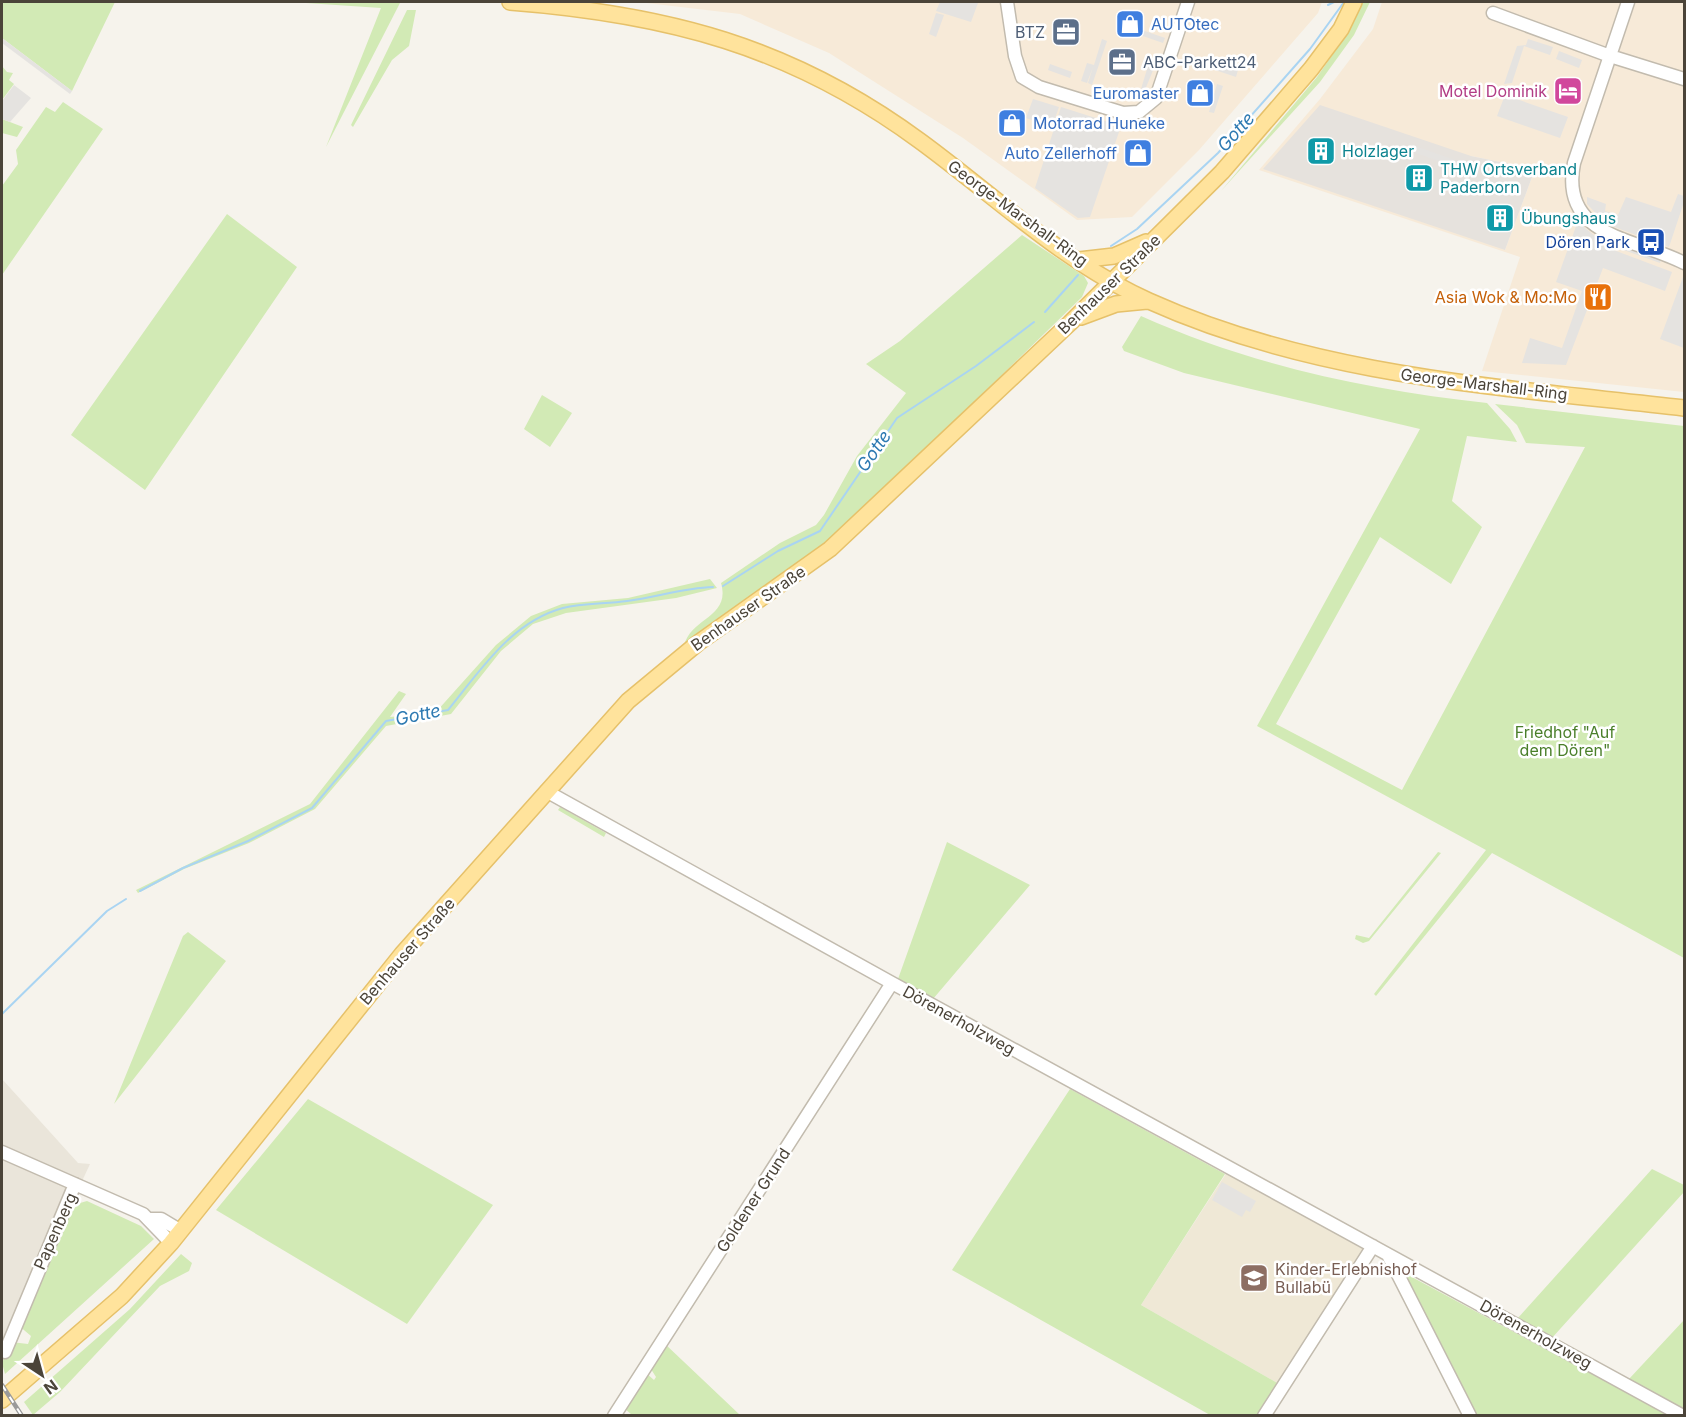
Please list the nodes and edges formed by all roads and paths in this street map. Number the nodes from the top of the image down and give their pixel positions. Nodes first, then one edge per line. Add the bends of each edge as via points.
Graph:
1 (510, 2) edge
2 (1008, 2) edge
3 (1188, 2) edge
4 (1354, 2) edge
5 (1629, 2) edge
6 (1493, 13) dead end
7 (1610, 56) junction
8 (1684, 80) edge
9 (1157, 237) junction
10 (1079, 260) junction
11 (1684, 263) edge
12 (1113, 281) junction
13 (1150, 301) junction
14 (1070, 322) junction
15 (1684, 408) edge
16 (546, 791) junction
17 (892, 983) junction
18 (2, 1152) edge
19 (75, 1184) junction
20 (176, 1237) junction
21 (1373, 1246) junction
22 (1388, 1255) junction
23 (4, 1352) dead end
24 (2, 1400) edge
25 (614, 1416) edge
26 (1264, 1416) edge
27 (1470, 1416) edge
28 (1683, 1416) edge

1 - 10 main road, George-Marshall-Ring via 593,9 674,24 779,59 860,99
2 - 3 street via 1015,56 1022,77 1039,87 1123,113 1139,112 1156,99
4 - 9 main road, Benhauser Straße via 1341,29 1311,69 1222,172
5 - 7 street
6 - 7 street
7 - 8 street
7 - 11 street via 1574,163 1570,179 1574,199 1601,231
9 - 10 main road via 1114,256
9 - 12 main road, Benhauser Straße
10 - 12 main road, George-Marshall-Ring
12 - 13 main road, George-Marshall-Ring
12 - 14 main road, Benhauser Straße
13 - 14 main road via 1116,304
13 - 15 main road, George-Marshall-Ring via 1292,352 1364,367
14 - 16 main road, Benhauser Straße via 830,549 643,687
16 - 17 street, Dörenerholzweg
16 - 20 main road, Benhauser Straße via 373,989
17 - 21 street, Dörenerholzweg
17 - 25 street, Goldener Grund
18 - 19 street, Papenberg
19 - 20 street via 149,1219 161,1219
19 - 23 street, Papenberg
20 - 24 main road, Benhauser Straße via 102,1314
21 - 22 street, Dörenerholzweg
21 - 26 street
22 - 27 street
22 - 28 street, Dörenerholzweg

